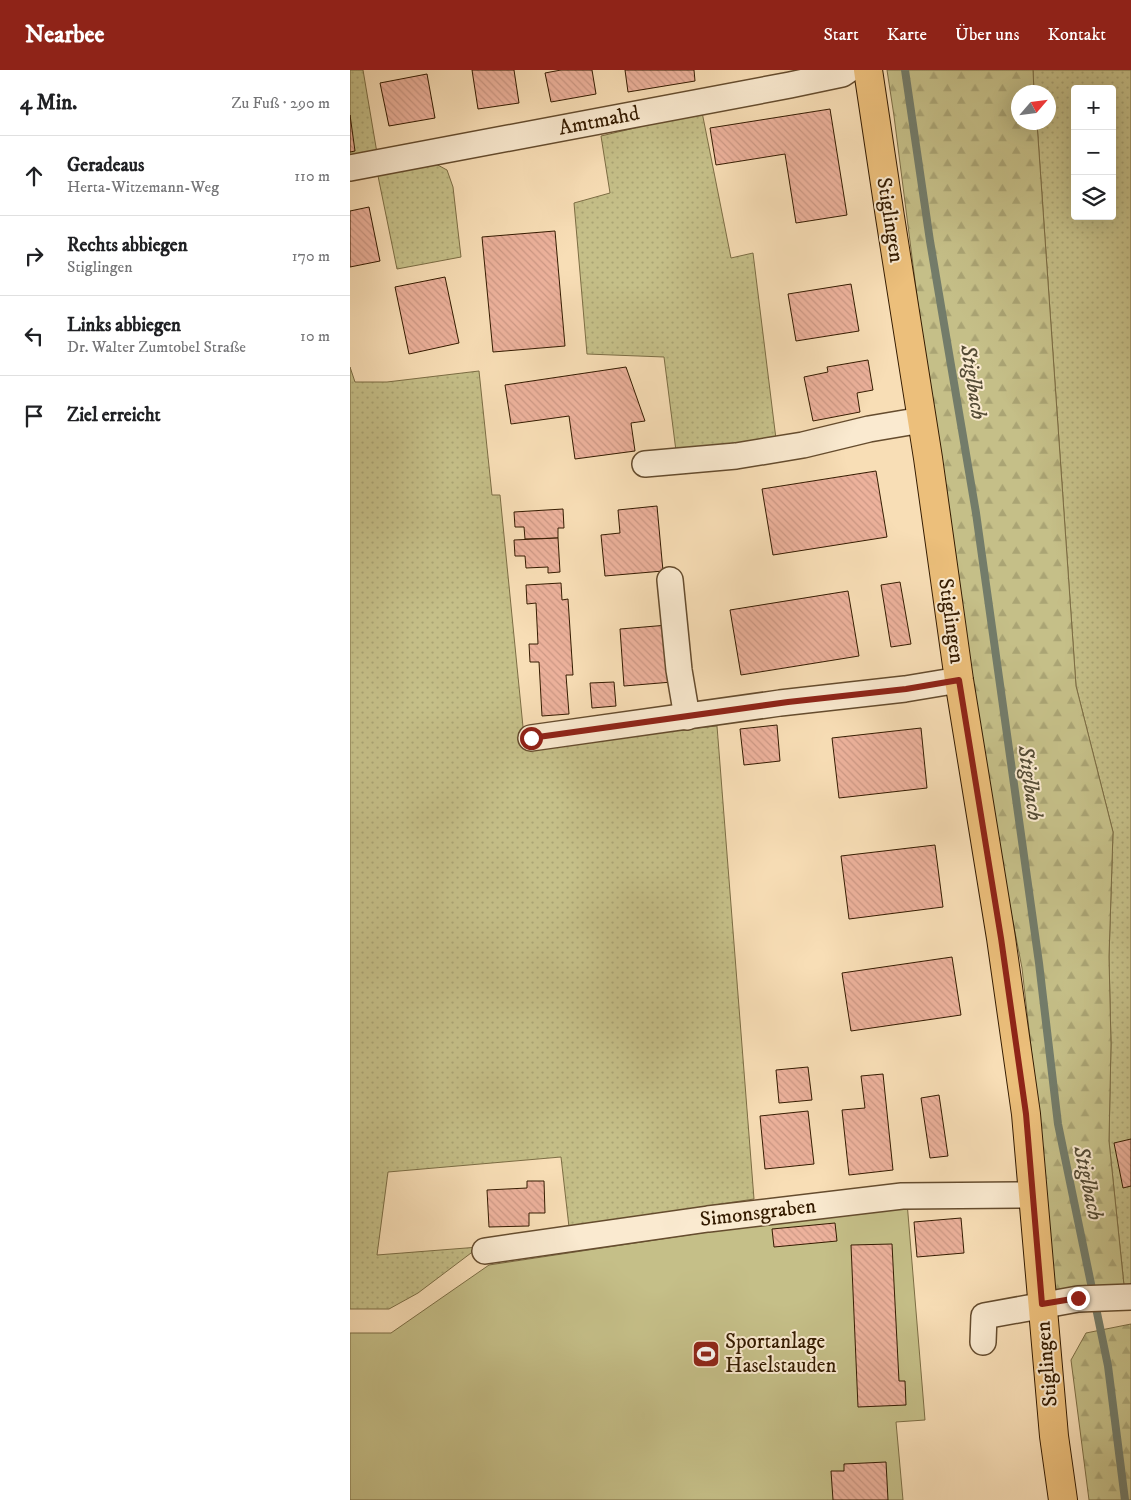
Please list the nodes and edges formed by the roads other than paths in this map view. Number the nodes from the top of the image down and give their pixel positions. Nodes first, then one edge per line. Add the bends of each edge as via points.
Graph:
1 (848, 70) edge
2 (868, 70) edge
3 (350, 168) edge
4 (922, 420) junction
5 (645, 464) dead end
6 (670, 580) dead end
7 (959, 680) junction
8 (687, 717) junction
9 (531, 738) dead end
10 (1032, 1196) junction
11 (485, 1251) dead end
12 (1121, 1297) edge
13 (1042, 1304) junction
14 (983, 1342) dead end
15 (1063, 1500) edge

1 - 3 street, Amtmahd via 842,74 789,78
2 - 4 main road, Stiglingen
4 - 5 street via 736,456
4 - 7 main road, Stiglingen
6 - 8 street
7 - 8 street
7 - 10 main road, Stiglingen via 1026,1114
8 - 9 street
10 - 11 street, Simonsgraben via 902,1196 708,1219
10 - 13 main road, Stiglingen
12 - 13 street via 1078,1298
13 - 14 street via 984,1316
13 - 15 main road, Stiglingen

